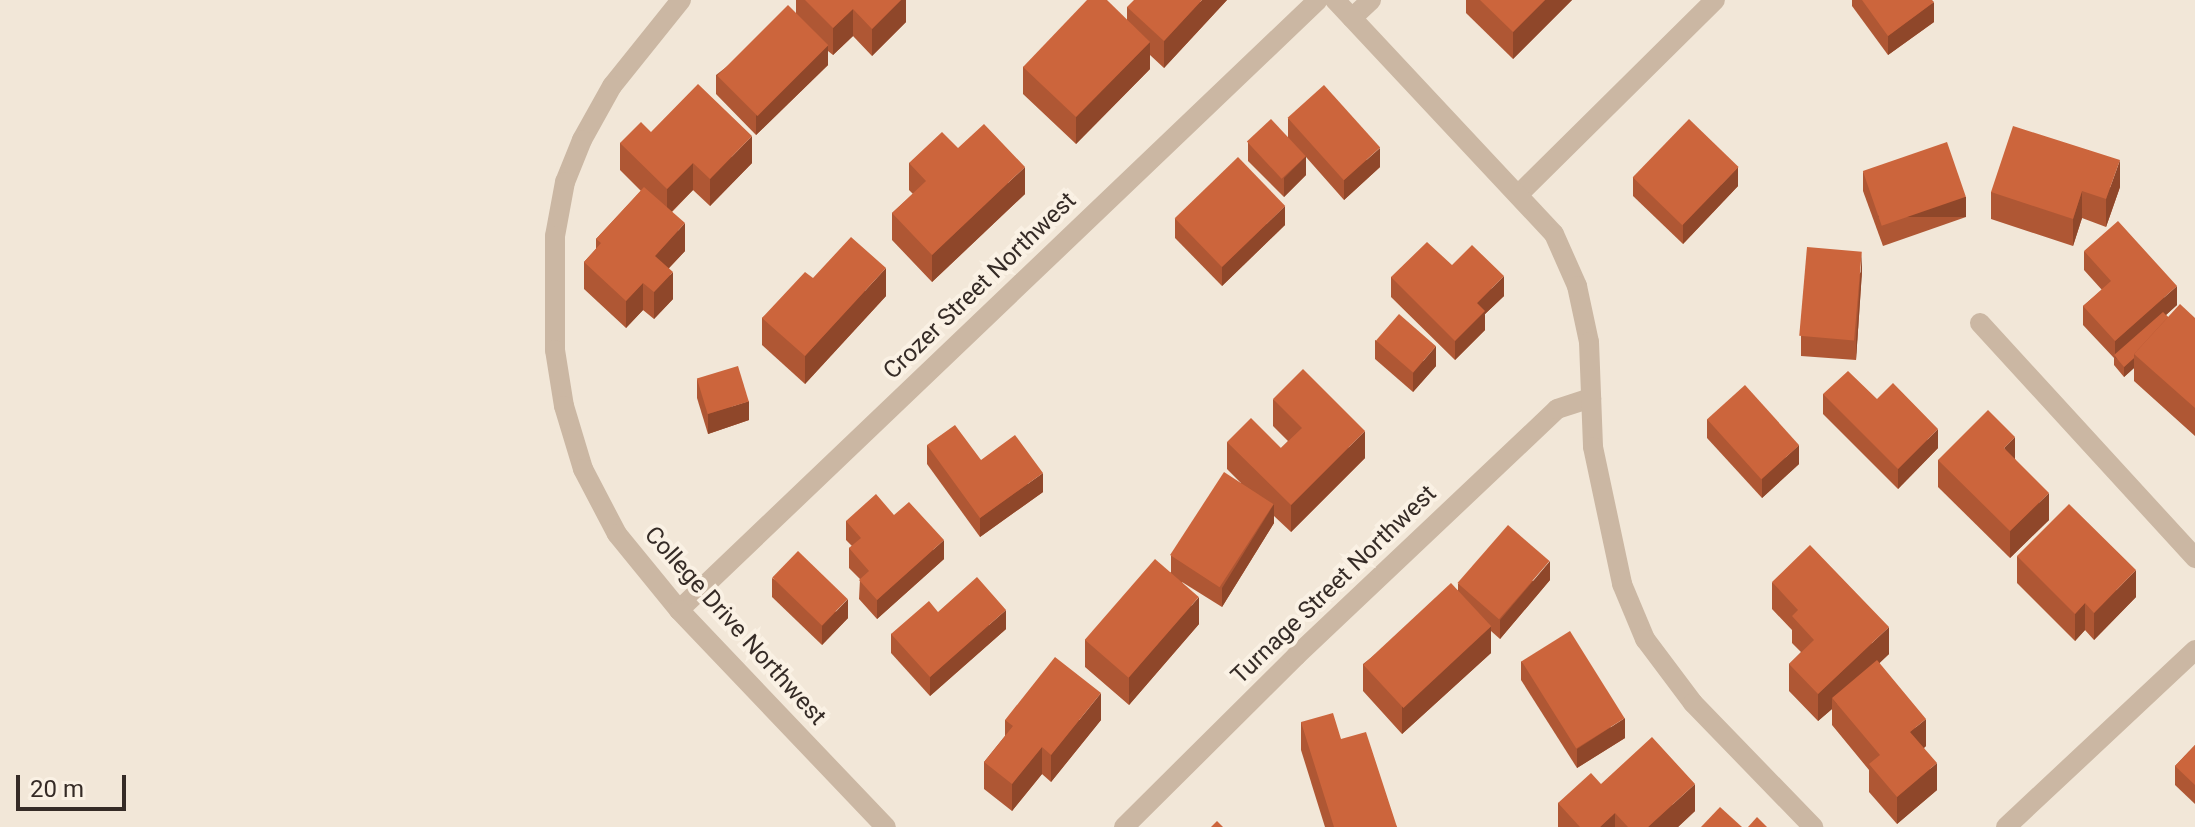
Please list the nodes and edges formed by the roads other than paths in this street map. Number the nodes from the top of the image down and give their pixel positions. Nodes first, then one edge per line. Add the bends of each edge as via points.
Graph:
1 (681, 0) edge
2 (1318, 0) edge
3 (1335, 0) edge
4 (1371, 0) edge
5 (1715, 0) edge
6 (1352, 18) junction
7 (1518, 195) junction
8 (1980, 323) dead end
9 (1591, 398) junction
10 (2195, 558) edge
11 (679, 610) junction
12 (2195, 650) edge
13 (886, 827) edge
14 (1124, 827) edge
15 (1813, 827) edge
16 (2006, 827) edge

1 - 11 street, College Drive Northwest via 612,86 582,140 565,182 555,236 555,350 564,406 583,469 617,534
2 - 11 street, Crozer Street Northwest
3 - 6 street
4 - 6 street
5 - 7 street
6 - 7 street
7 - 9 street via 1554,234 1577,286 1589,342
8 - 10 street
9 - 14 street, Turnage Street Northwest via 1557,409
9 - 15 street via 1593,447 1608,523 1622,584 1645,639 1693,703
11 - 13 street, College Drive Northwest
12 - 16 street

